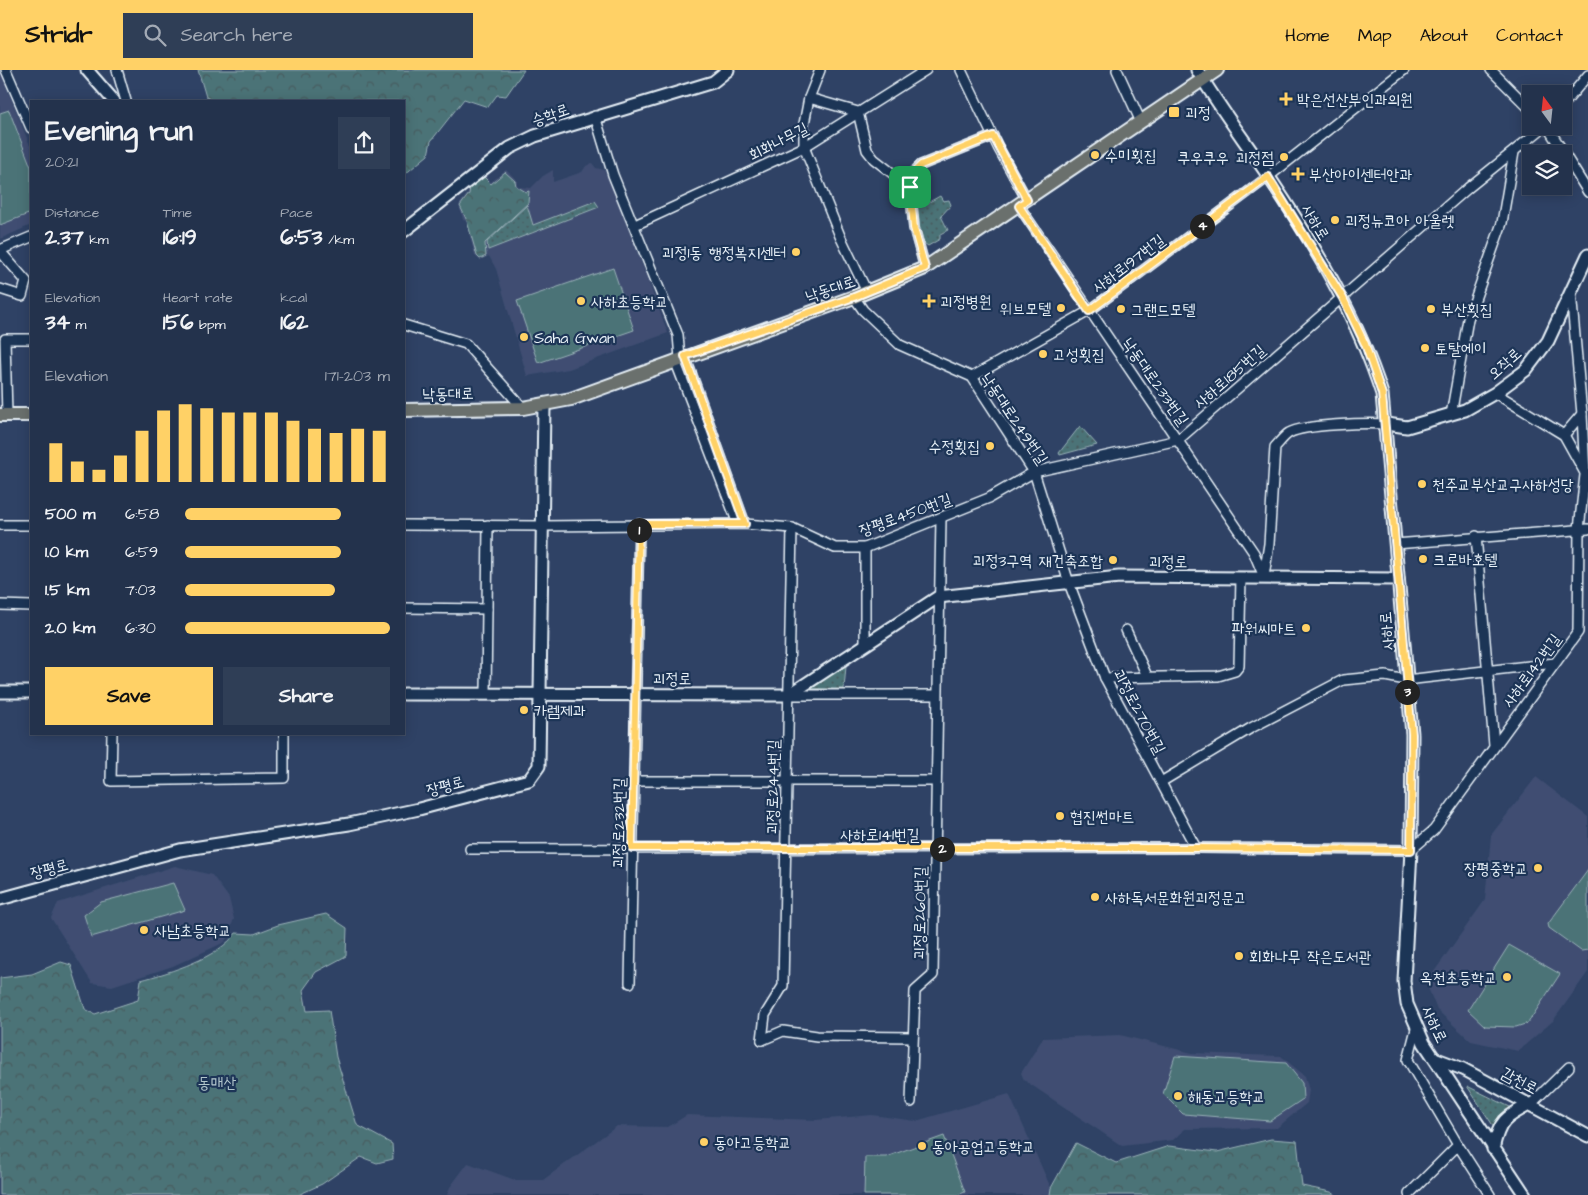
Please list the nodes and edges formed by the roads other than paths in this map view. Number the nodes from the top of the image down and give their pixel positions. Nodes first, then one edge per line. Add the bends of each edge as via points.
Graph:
1 (6, 70) edge
2 (87, 70) edge
3 (118, 70) edge
4 (728, 70) edge
5 (820, 70) edge
6 (926, 70) edge
7 (961, 70) edge
8 (1117, 70) edge
9 (1217, 70) edge
10 (1404, 70) edge
11 (1491, 70) edge
12 (1588, 74) edge
13 (1200, 75) edge
14 (1572, 94) edge
15 (809, 98) junction
16 (113, 100) edge
17 (126, 100) edge
18 (1522, 101) edge
19 (858, 112) junction
20 (595, 116) junction
21 (1141, 122) junction
22 (30, 126) edge
23 (1535, 135) edge
24 (1552, 135) edge
25 (993, 136) junction
26 (804, 147) junction
27 (1514, 152) junction
28 (1268, 177) junction
29 (905, 181) junction
30 (1588, 192) edge
31 (1023, 203) junction
32 (635, 225) junction
33 (405, 230) edge
34 (30, 237) edge
35 (0, 250) edge
36 (1588, 255) edge
37 (925, 268) junction
38 (0, 289) edge
39 (1571, 290) junction
40 (867, 292) junction
41 (854, 297) junction
42 (1343, 298) junction
43 (1089, 311) junction
44 (405, 325) edge
45 (30, 339) edge
46 (680, 358) junction
47 (972, 377) junction
48 (1495, 393) junction
49 (544, 406) junction
50 (523, 408) junction
51 (405, 410) edge
52 (30, 414) edge
53 (1582, 414) junction
54 (4, 415) edge
55 (1451, 415) junction
56 (1386, 424) junction
57 (1564, 435) junction
58 (1178, 440) junction
59 (1034, 472) junction
60 (1587, 479) edge
61 (940, 518) junction
62 (639, 524) junction
63 (742, 524) junction
64 (0, 525) edge
65 (30, 525) edge
66 (405, 525) edge
67 (488, 526) junction
68 (542, 526) junction
69 (792, 528) junction
70 (1583, 529) edge
71 (1476, 536) junction
72 (1395, 544) junction
73 (865, 548) junction
74 (1264, 577) junction
75 (1241, 578) junction
76 (1398, 579) junction
77 (1070, 583) junction
78 (938, 597) junction
79 (0, 605) edge
80 (30, 606) edge
81 (405, 608) edge
82 (487, 609) junction
83 (1126, 630) dead end
84 (865, 645) junction
85 (1555, 663) junction
86 (1486, 670) junction
87 (1147, 676) junction
88 (1105, 678) junction
89 (1406, 680) junction
90 (0, 692) edge
91 (30, 692) edge
92 (405, 694) edge
93 (486, 694) junction
94 (635, 694) junction
95 (789, 695) junction
96 (937, 695) junction
97 (539, 696) junction
98 (112, 735) edge
99 (284, 735) edge
100 (1494, 745) junction
101 (634, 781) junction
102 (787, 781) junction
103 (936, 782) junction
104 (1161, 782) junction
105 (632, 848) junction
106 (1196, 848) junction
107 (470, 849) dead end
108 (786, 849) junction
109 (935, 849) junction
110 (1411, 850) junction
111 (0, 899) edge
112 (630, 983) dead end
113 (1416, 1029) junction
114 (913, 1037) junction
115 (1434, 1058) junction
116 (1569, 1067) dead end
117 (911, 1102) dead end
118 (1530, 1104) junction
119 (1588, 1136) edge
120 (1458, 1145) junction
121 (1493, 1149) junction
122 (1409, 1194) edge
123 (1490, 1195) edge
124 (1525, 1195) edge

1 - 22 street
2 - 16 main road
3 - 17 street
4 - 20 main road, 승학로 via 713,82
5 - 15 street
6 - 19 street, 회화나무길
7 - 25 street, 낙동대로233번길
8 - 21 street
9 - 13 main road, 낙동대로
10 - 28 street, 사하로197번길
11 - 18 street
12 - 14 street
13 - 21 main road, 낙동대로
13 - 28 main road, 사하로
15 - 19 street
15 - 26 street
19 - 26 street, 회화나무길
19 - 29 street via 867,150 874,159
20 - 32 street via 613,176
20 - 33 main road, 승학로 via 510,148
21 - 31 main road, 낙동대로
23 - 27 street, 사하로185번길
24 - 30 street
25 - 29 street via 921,165
25 - 31 street, 낙동대로233번길
26 - 32 street, 회화나무길
26 - 40 street
27 - 42 street, 사하로185번길
27 - 55 street via 1502,222 1468,319
28 - 42 main road, 사하로
28 - 43 street, 사하로197번길
29 - 37 street via 910,187 914,228
31 - 37 main road, 낙동대로
31 - 43 street, 낙동대로233번길
32 - 46 street via 678,335
34 - 35 street
35 - 38 street via 26,281 22,296
36 - 39 main road, 오작로
37 - 40 main road, 낙동대로
39 - 48 main road, 오작로 via 1548,341 1526,370
39 - 53 street, 사하로142번길
40 - 41 main road, 낙동대로
41 - 46 main road, 낙동대로
41 - 47 street, 낙동대로249번길 via 900,346
42 - 56 main road, 사하로 via 1374,370 1382,394
42 - 58 street, 사하로185번길
43 - 47 street, 사하로197번길
43 - 58 street, 낙동대로233번길
44 - 50 street via 466,344
45 - 54 street via 5,339
46 - 49 main road, 낙동대로
46 - 63 street
47 - 59 street, 낙동대로249번길
48 - 55 main road, 오작로
48 - 57 street
49 - 50 main road, 낙동대로
49 - 68 main road, 장평로
50 - 51 main road, 낙동대로
52 - 54 main road
53 - 57 street
53 - 60 street, 사하로142번길
55 - 56 main road, 오작로 via 1407,427
56 - 72 main road, 사하로
56 - 74 street via 1308,429 1289,433 1275,447 1270,536
57 - 60 street
58 - 59 street, 사하로185번길
58 - 74 street, 낙동대로233번길 via 1254,553
59 - 61 street, 장평로450번길 via 989,498
59 - 77 street, 낙동대로249번길
60 - 70 street, 사하로142번길
61 - 73 street, 장평로450번길
61 - 78 street
62 - 63 street, 장평로450번길
62 - 68 street, 장평로450번길
62 - 94 street, 괴정로232번길
63 - 69 street, 장평로450번길
64 - 65 street
66 - 67 street, 장평로450번길
67 - 68 street, 장평로450번길
67 - 82 street
68 - 97 main road, 장평로
69 - 73 street, 장평로450번길 via 835,548
69 - 95 street, 괴정로244번길
70 - 71 street
70 - 85 street, 사하로142번길 via 1578,632
71 - 72 street
71 - 86 street
72 - 76 main road, 사하로
73 - 84 street
74 - 75 main road, 괴정로
74 - 76 main road, 괴정로
75 - 77 main road, 괴정로 via 1119,577
75 - 87 street via 1239,666 1235,671 1218,676
76 - 89 main road, 사하로
77 - 78 main road, 괴정로
77 - 88 street, 괴정로270번길
78 - 84 main road, 괴정로
78 - 96 street, 괴정로260번길
79 - 80 street
81 - 82 street
82 - 93 street
83 - 87 street
84 - 95 main road, 괴정로
85 - 86 street
85 - 100 street, 사하로142번길
86 - 89 street
86 - 100 street
87 - 88 street
88 - 104 street, 괴정로270번길
89 - 104 street via 1385,676 1343,680 1251,728
89 - 110 main road, 사하로 via 1412,751
90 - 91 main road
92 - 93 main road, 괴정로
93 - 97 main road, 괴정로
94 - 95 main road, 괴정로
94 - 97 main road, 괴정로
94 - 101 street, 괴정로232번길
95 - 96 street
95 - 102 street, 괴정로244번길
96 - 103 street, 괴정로260번길
97 - 111 main road, 장평로 via 538,766 528,780 349,824 180,850
98 - 99 street via 111,781 284,778
100 - 110 street, 사하로142번길 via 1434,830
101 - 102 street
101 - 105 street, 괴정로232번길
102 - 103 street
102 - 108 street, 괴정로244번길
103 - 109 street, 괴정로260번길
104 - 106 street, 괴정로270번길
105 - 107 street, 사하로141번길
105 - 108 street, 사하로141번길
105 - 112 street, 괴정로232번길
106 - 109 street, 사하로141번길
106 - 110 street, 사하로141번길
108 - 109 street, 사하로141번길
108 - 114 street, 괴정로244번길 via 783,986 765,1015 762,1040 783,1031 817,1036
109 - 114 street, 괴정로260번길 via 933,975 915,991
110 - 113 main road, 사하로 via 1404,981 1407,1004
113 - 115 main road, 사하로
113 - 120 street via 1408,1060
114 - 117 street, 괴정로260번길
115 - 118 main road, 감천로
115 - 121 main road, 사하로
116 - 118 street
118 - 119 main road, 감천로
118 - 121 main road via 1504,1120
120 - 122 street
120 - 123 street
121 - 124 main road, 사하로

